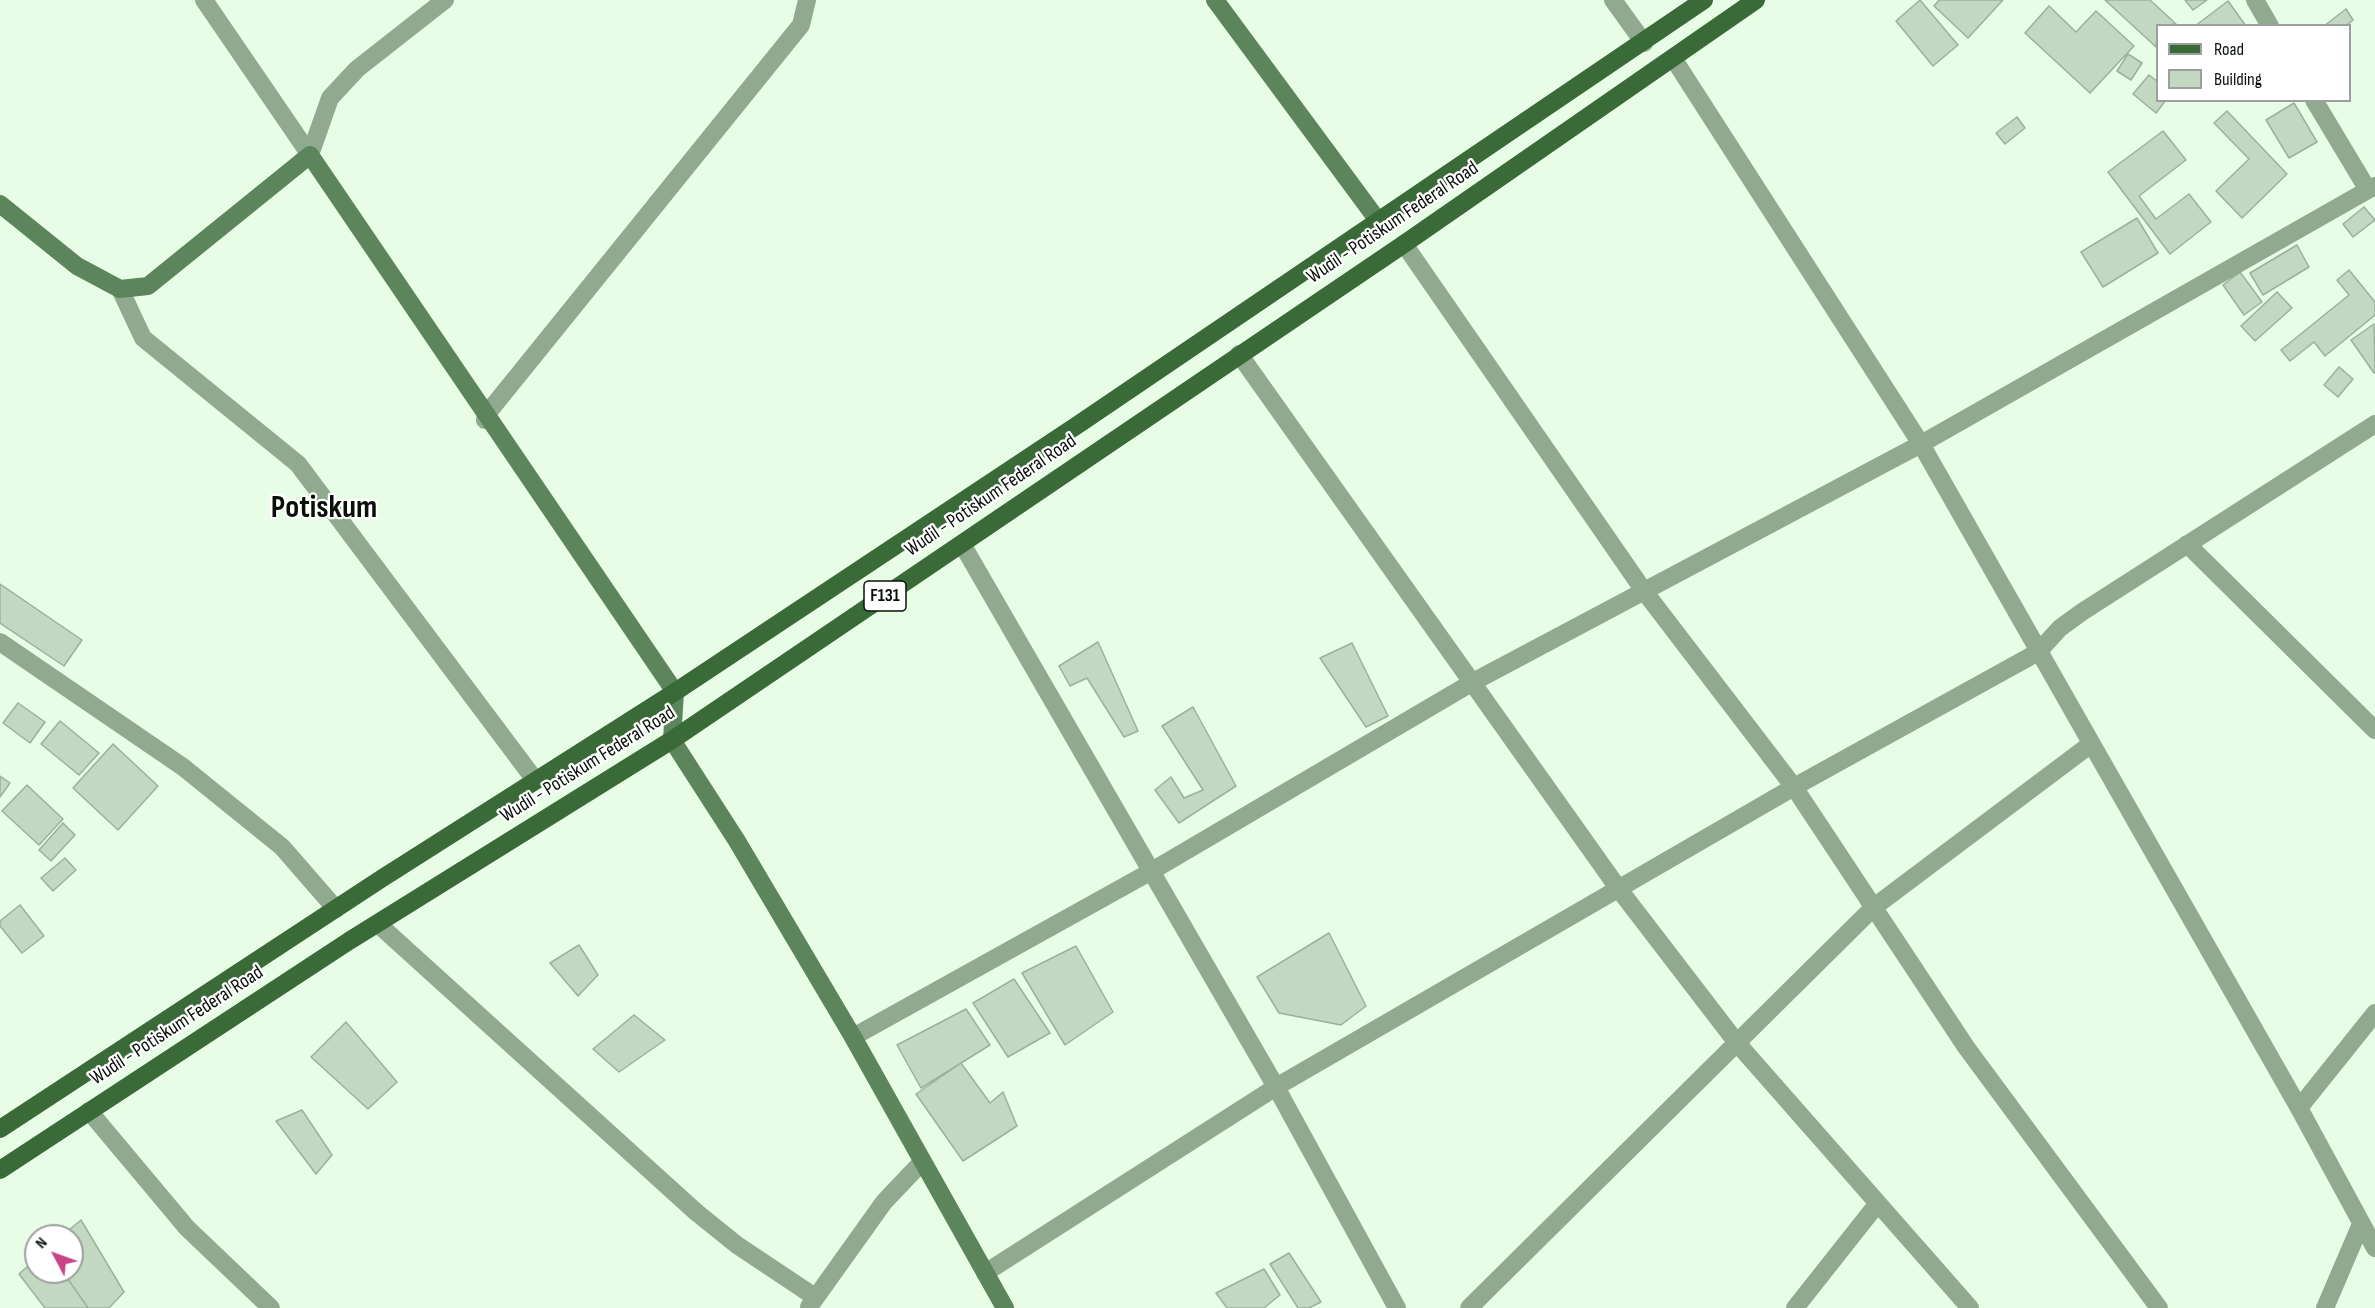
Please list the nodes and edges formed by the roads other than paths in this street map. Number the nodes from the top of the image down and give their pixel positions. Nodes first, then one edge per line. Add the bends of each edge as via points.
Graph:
1 (204, 0) edge
2 (445, 0) edge
3 (807, 0) edge
4 (1215, 0) edge
5 (1613, 0) edge
6 (1704, 0) edge
7 (1756, 0) edge
8 (2255, 0) edge
9 (2269, 24) edge
10 (1644, 43) junction
11 (1673, 58) junction
12 (2315, 102) edge
13 (310, 155) junction
14 (2371, 188) edge
15 (0, 204) edge
16 (1379, 222) junction
17 (1404, 244) junction
18 (120, 289) junction
19 (1239, 354) junction
20 (485, 417) junction
21 (2375, 424) edge
22 (1921, 444) junction
23 (962, 544) junction
24 (2187, 544) junction
25 (1644, 591) junction
26 (0, 642) edge
27 (2038, 652) junction
28 (1473, 682) junction
29 (675, 692) junction
30 (2375, 730) edge
31 (672, 740) junction
32 (2091, 744) junction
33 (535, 780) junction
34 (1794, 787) junction
35 (1150, 872) junction
36 (1618, 888) junction
37 (1874, 907) junction
38 (336, 909) junction
39 (378, 924) junction
40 (2375, 1012) edge
41 (853, 1037) junction
42 (1737, 1043) junction
43 (1276, 1087) junction
44 (2299, 1108) junction
45 (89, 1111) junction
46 (0, 1129) edge
47 (922, 1162) junction
48 (0, 1170) edge
49 (1878, 1203) junction
50 (2361, 1224) junction
51 (2375, 1248) edge
52 (985, 1273) junction
53 (812, 1303) edge
54 (270, 1308) edge
55 (1005, 1308) edge
56 (1397, 1308) edge
57 (1469, 1308) edge
58 (1795, 1308) edge
59 (1970, 1308) edge
60 (2159, 1308) edge
61 (2325, 1308) edge

1 - 13 street
2 - 13 street via 357,69 330,98
3 - 20 street via 801,25
4 - 16 street
5 - 10 street
6 - 10 main road, Wudil - Potiskum Federal Road / F131
7 - 11 main road, Wudil - Potiskum Federal Road / F131
8 - 9 street
10 - 16 main road, Wudil - Potiskum Federal Road / F131
11 - 17 main road, Wudil - Potiskum Federal Road / F131
11 - 22 street
12 - 14 street
13 - 18 street via 148,286
13 - 20 street
14 - 22 street
15 - 18 street via 77,266
16 - 29 main road, Wudil - Potiskum Federal Road / F131
17 - 19 main road, Wudil - Potiskum Federal Road / F131
17 - 25 street
18 - 33 street via 143,338 298,464
19 - 23 main road, Wudil - Potiskum Federal Road / F131
19 - 28 street
20 - 29 street
21 - 24 street
22 - 25 street
22 - 27 street
23 - 31 main road, Wudil - Potiskum Federal Road / F131
23 - 35 street
24 - 27 street via 2082,612
24 - 30 street
25 - 28 street
25 - 34 street
26 - 38 street via 183,767 282,848
27 - 32 street
27 - 34 street
28 - 35 street
28 - 36 street
29 - 31 street
29 - 33 main road, Wudil - Potiskum Federal Road / F131
31 - 39 main road, Wudil - Potiskum Federal Road / F131
31 - 41 street
32 - 37 street
32 - 44 street
33 - 38 main road, Wudil - Potiskum Federal Road / F131
34 - 36 street
34 - 37 street
35 - 41 street
35 - 43 street
36 - 42 street
36 - 43 street
37 - 42 street
37 - 60 street via 1966,1047
38 - 46 main road, Wudil - Potiskum Federal Road / F131
39 - 45 main road, Wudil - Potiskum Federal Road / F131
39 - 53 street via 696,1212
40 - 44 street
41 - 47 street
42 - 49 street
42 - 57 street
43 - 52 street
43 - 56 street
44 - 50 street
45 - 48 main road, Wudil - Potiskum Federal Road / F131
45 - 54 street via 187,1228
47 - 52 street
47 - 53 street via 884,1202
49 - 58 street
49 - 59 street
50 - 51 street
50 - 61 street
52 - 55 street

